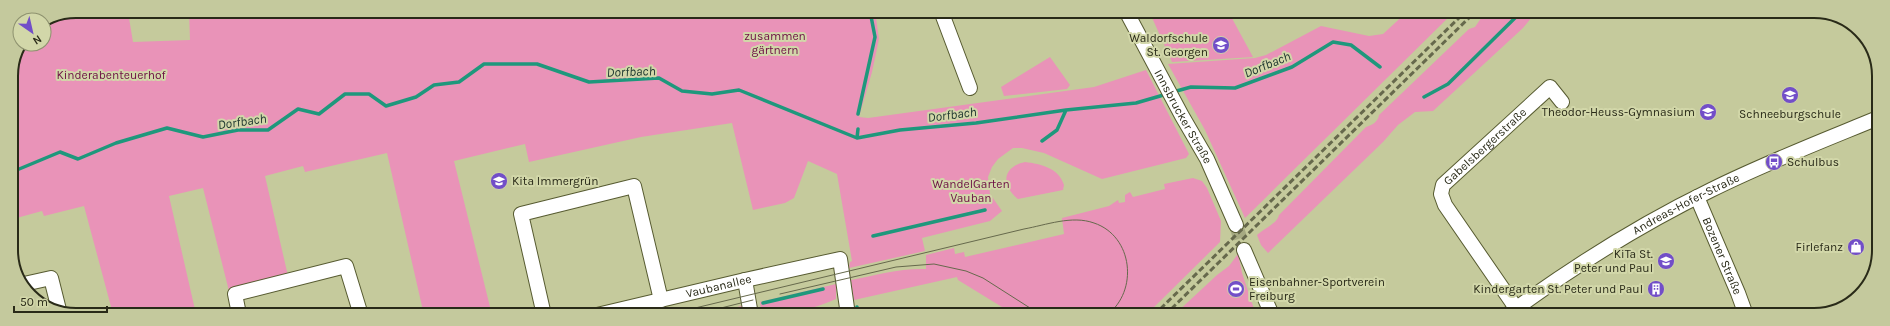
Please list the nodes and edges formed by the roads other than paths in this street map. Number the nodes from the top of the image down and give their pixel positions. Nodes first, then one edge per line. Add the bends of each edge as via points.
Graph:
1 (944, 18) edge
2 (1130, 18) edge
3 (970, 88) dead end
4 (1562, 102) dead end
5 (1872, 121) edge
6 (1697, 197) junction
7 (1236, 225) tunnel mouth
8 (1244, 250) tunnel mouth
9 (745, 280) junction
10 (29, 283) edge
11 (661, 300) junction
12 (58, 305) edge
13 (238, 308) edge
14 (359, 308) edge
15 (542, 308) edge
16 (627, 308) edge
17 (750, 308) edge
18 (847, 308) edge
19 (1269, 308) edge
20 (1509, 308) edge
21 (1515, 308) edge
22 (1743, 308) edge

1 - 3 street
2 - 7 street, Innsbrucker Straße via 1207,158
4 - 20 street, Gabelsbergerstraße via 1550,87 1443,185 1441,194 1445,204
5 - 6 street, Andreas-Hofer-Straße
6 - 21 street, Andreas-Hofer-Straße via 1605,248
6 - 22 street, Bozener Straße
8 - 19 street
9 - 11 street, Vaubanallee
9 - 17 street
9 - 18 street, Vaubanallee via 840,260
10 - 12 street via 51,278
11 - 15 street via 634,186 521,214
11 - 16 street, Vaubanallee
13 - 14 street via 235,294 346,266

